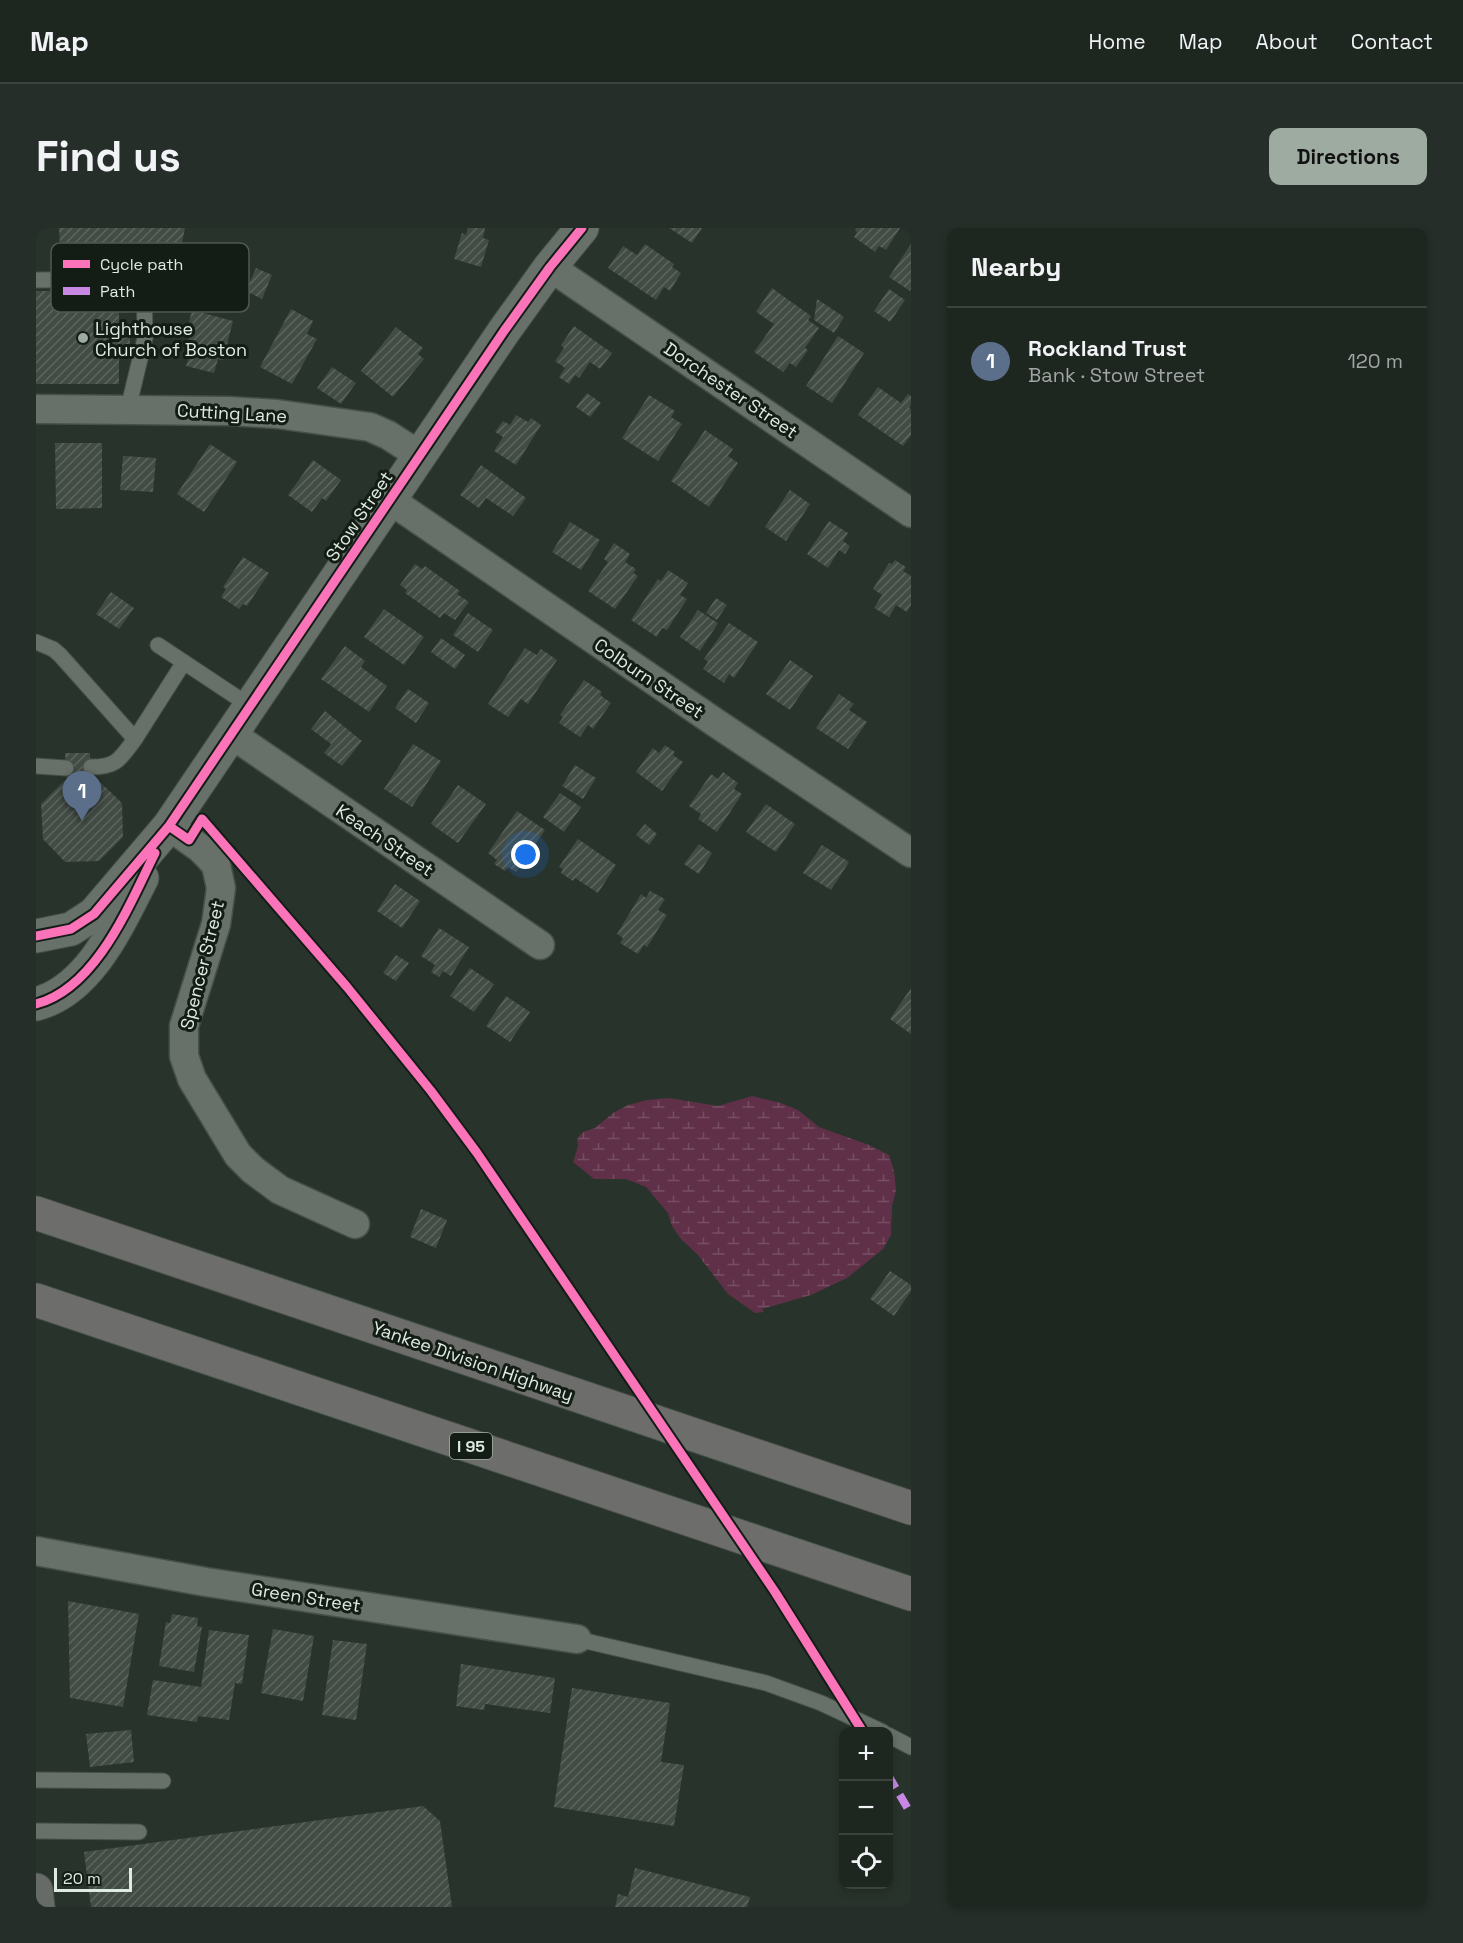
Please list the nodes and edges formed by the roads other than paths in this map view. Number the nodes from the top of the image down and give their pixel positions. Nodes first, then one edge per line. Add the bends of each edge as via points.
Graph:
1 (582, 228) edge
2 (550, 267) junction
3 (36, 280) edge
4 (51, 280) edge
5 (145, 312) edge
6 (36, 409) edge
7 (128, 409) junction
8 (420, 455) junction
9 (390, 500) junction
10 (911, 513) edge
11 (36, 642) edge
12 (158, 645) dead end
13 (183, 662) junction
14 (250, 706) junction
15 (231, 734) junction
16 (135, 739) junction
17 (36, 766) edge
18 (91, 767) dead end
19 (66, 768) dead end
20 (169, 826) junction
21 (911, 853) edge
22 (36, 936) edge
23 (540, 945) dead end
24 (36, 1004) edge
25 (36, 1214) edge
26 (355, 1224) dead end
27 (36, 1300) edge
28 (911, 1508) edge
29 (36, 1551) edge
30 (911, 1594) edge
31 (577, 1640) joint
32 (874, 1727) edge
33 (893, 1738) edge
34 (911, 1747) edge
35 (36, 1780) edge
36 (163, 1781) dead end
37 (36, 1831) edge
38 (140, 1832) dead end
39 (36, 1890) edge
40 (38, 1907) edge

1 - 2 street, Stow Street
2 - 8 street, Stow Street
2 - 10 street, Dorchester Street
3 - 4 lane
5 - 7 lane via 145,338
6 - 7 street, Cutting Lane
7 - 8 street, Cutting Lane via 253,411 370,427
8 - 9 street, Stow Street
9 - 14 street, Stow Street
9 - 21 street, Colburn Street
11 - 16 lane via 60,655
12 - 13 lane
13 - 14 lane
13 - 16 lane
14 - 15 street, Stow Street
15 - 20 street, Stow Street
15 - 23 street, Keach Street
16 - 18 lane via 114,764
17 - 19 lane
20 - 22 street, Stow Street via 94,914 71,930
20 - 24 street, Stow Street via 104,948 66,989
20 - 26 street, Spencer Street via 216,865 221,888 216,924 184,1026 184,1056 192,1079 238,1155 253,1170 280,1190
25 - 28 highway, Yankee Division Highway
27 - 30 highway, I 95
29 - 31 street, Green Street
31 - 32 lane via 766,1683
33 - 34 lane
35 - 36 lane
37 - 38 lane
39 - 40 main road

